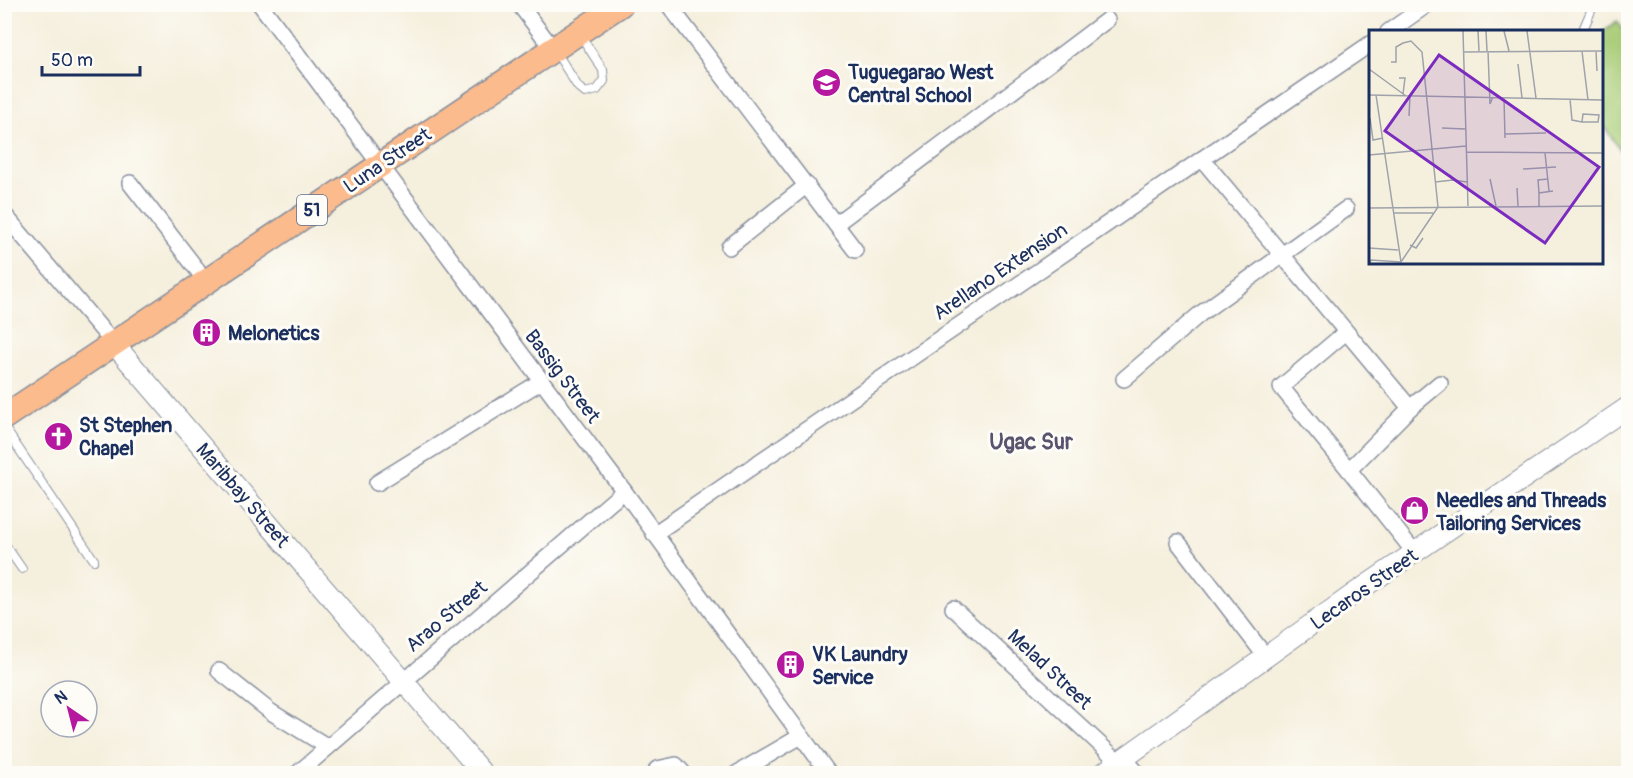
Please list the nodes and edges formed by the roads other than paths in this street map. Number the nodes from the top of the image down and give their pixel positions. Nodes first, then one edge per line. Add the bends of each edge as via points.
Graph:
1 (260, 4) edge
2 (519, 4) edge
3 (621, 4) edge
4 (668, 4) edge
5 (1428, 4) edge
6 (1594, 4) edge
7 (1107, 20) dead end
8 (1391, 30) edge
9 (1583, 30) edge
10 (578, 32) junction
11 (1369, 45) edge
12 (553, 49) junction
13 (1202, 159) junction
14 (380, 164) junction
15 (130, 183) dead end
16 (807, 184) junction
17 (1346, 209) dead end
18 (7, 222) edge
19 (837, 223) junction
20 (729, 247) dead end
21 (855, 250) dead end
22 (1281, 256) junction
23 (206, 281) junction
24 (1346, 332) junction
25 (114, 344) junction
26 (1124, 379) dead end
27 (540, 382) junction
28 (1440, 383) dead end
29 (1629, 407) edge
30 (1410, 408) junction
31 (4, 417) edge
32 (4, 427) edge
33 (1349, 470) junction
34 (376, 483) dead end
35 (624, 492) junction
36 (654, 534) junction
37 (1178, 542) dead end
38 (4, 543) edge
39 (1415, 553) junction
40 (94, 560) dead end
41 (22, 569) dead end
42 (953, 608) dead end
43 (1266, 657) junction
44 (219, 671) dead end
45 (402, 681) junction
46 (801, 736) junction
47 (328, 747) junction
48 (1121, 760) junction
49 (657, 768) dead end
50 (297, 774) edge
51 (483, 774) edge
52 (684, 774) edge
53 (736, 774) edge
54 (829, 774) edge
55 (1102, 774) edge
56 (1138, 774) edge

1 - 14 street, Bassig Street
2 - 12 street
3 - 10 main road, Luna Street / 51
4 - 16 street
5 - 8 street
6 - 9 lane
7 - 19 street
10 - 12 main road, Luna Street / 51
10 - 12 lane via 603,70 604,81 597,90 585,93 578,87
11 - 13 street, Arellano Extension
12 - 14 main road, Luna Street / 51
13 - 22 street
13 - 36 street, Arellano Extension
14 - 23 main road, Luna Street / 51
14 - 27 street, Bassig Street
15 - 23 street
16 - 19 street
16 - 20 street
17 - 22 street
18 - 25 street, Maribbay Street
19 - 21 street
22 - 24 street
22 - 26 street via 1200,314
23 - 25 main road, Luna Street / 51
24 - 30 street
24 - 33 street via 1281,387
25 - 31 main road, Luna Street / 51
25 - 45 street, Maribbay Street
27 - 34 street
27 - 35 street, Bassig Street
28 - 30 street
29 - 39 street, Lecaros Street
30 - 33 street
32 - 40 lane
33 - 39 street
35 - 36 street, Bassig Street
35 - 45 street, Arao Street
36 - 46 street, Bassig Street
37 - 43 street
38 - 41 lane
39 - 43 street, Lecaros Street
42 - 48 street, Melad Street
43 - 48 street, Lecaros Street
44 - 47 street via 271,712
45 - 47 street, Arao Street
45 - 51 street, Maribbay Street
46 - 53 street
46 - 54 street, Bassig Street
47 - 50 street, Arao Street
48 - 55 street, Lecaros Street
48 - 56 street, Melad Street
49 - 52 street via 676,765

